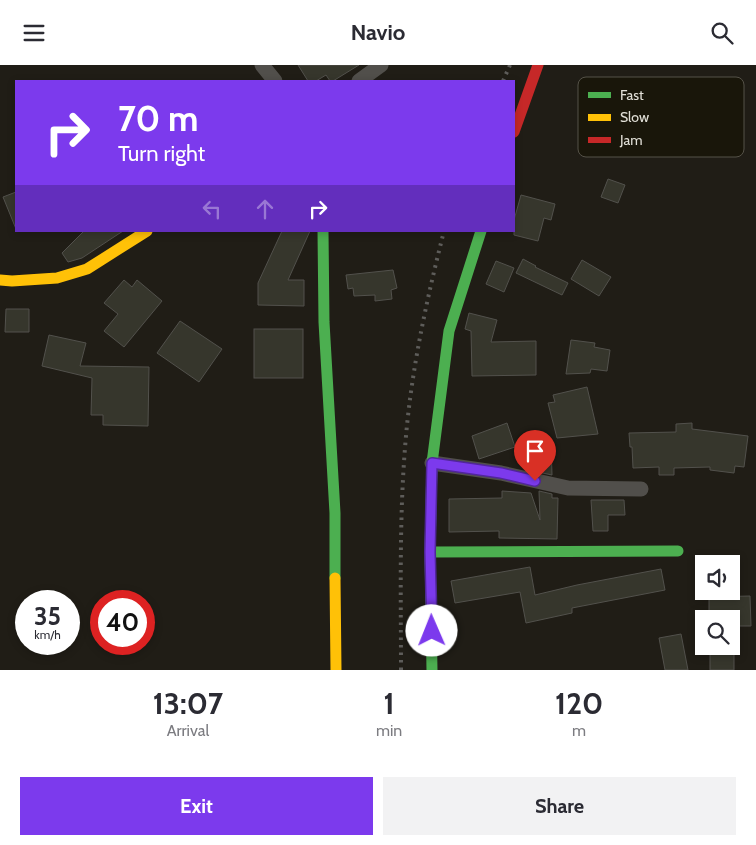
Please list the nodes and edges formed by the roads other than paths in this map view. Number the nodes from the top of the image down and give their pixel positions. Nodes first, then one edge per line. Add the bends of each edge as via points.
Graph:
1 (262, 65) edge
2 (381, 65) edge
3 (538, 65) edge
4 (274, 80) edge
5 (361, 80) edge
6 (515, 129) edge
7 (145, 232) edge
8 (323, 232) edge
9 (480, 232) edge
10 (0, 280) edge
11 (432, 463) junction
12 (641, 489) dead end
13 (678, 551) dead end
14 (430, 552) junction
15 (336, 670) edge
16 (432, 670) edge

1 - 4 street
2 - 5 street
3 - 6 street
7 - 10 street via 86,269 58,278
8 - 15 street via 324,322 336,513
9 - 11 street via 449,331
11 - 12 street via 501,473 568,489
11 - 14 street
13 - 14 street
14 - 16 street

